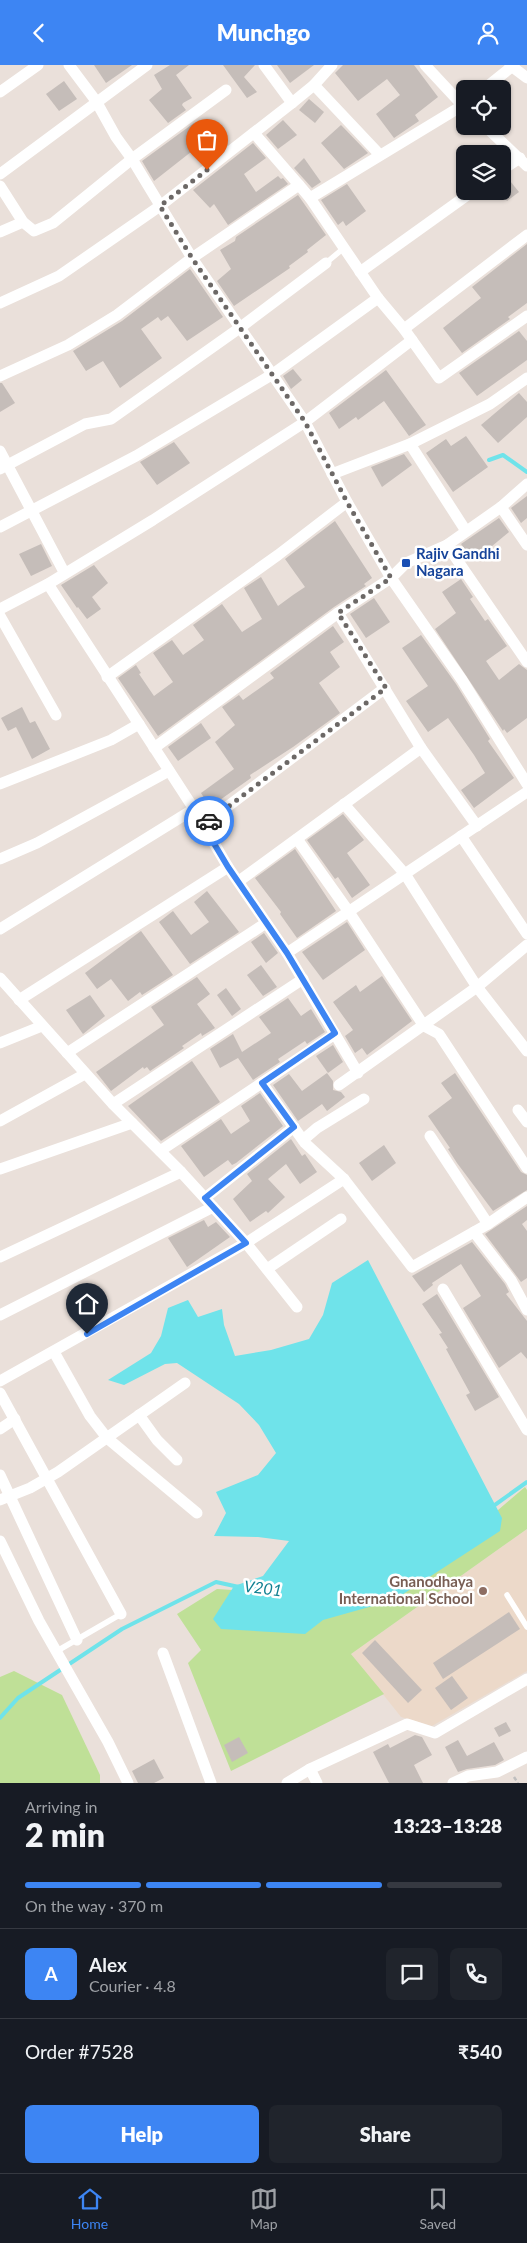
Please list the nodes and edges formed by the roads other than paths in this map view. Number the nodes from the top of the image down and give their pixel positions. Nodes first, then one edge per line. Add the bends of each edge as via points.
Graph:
1 (38, 65) edge
2 (69, 65) edge
3 (147, 65) edge
4 (264, 65) edge
5 (332, 65) edge
6 (425, 65) edge
7 (512, 66) edge
8 (527, 78) edge
9 (495, 80) edge
10 (314, 85) junction
11 (226, 90) dead end
12 (0, 92) edge
13 (456, 98) edge
14 (96, 101) junction
15 (292, 103) junction
16 (456, 111) edge
17 (254, 133) junction
18 (494, 135) edge
19 (380, 155) junction
20 (132, 159) junction
21 (523, 162) edge
22 (511, 167) edge
23 (0, 174) edge
24 (300, 185) junction
25 (0, 186) edge
26 (310, 198) junction
27 (460, 200) edge
28 (160, 206) junction
29 (23, 222) junction
30 (0, 232) edge
31 (527, 235) edge
32 (345, 247) junction
33 (192, 258) junction
34 (326, 263) joint
35 (360, 272) junction
36 (378, 298) junction
37 (0, 303) edge
38 (527, 316) edge
39 (241, 327) junction
40 (404, 329) junction
41 (412, 340) junction
42 (273, 374) junction
43 (0, 376) edge
44 (527, 378) edge
45 (305, 422) junction
46 (410, 444) junction
47 (0, 451) edge
48 (4, 468) edge
49 (332, 474) junction
50 (527, 485) edge
51 (347, 502) junction
52 (501, 507) junction
53 (32, 510) junction
54 (0, 527) edge
55 (466, 531) junction
56 (447, 545) junction
57 (527, 545) edge
58 (64, 572) junction
59 (391, 578) junction
60 (48, 584) junction
61 (0, 609) edge
62 (338, 613) junction
63 (0, 616) edge
64 (527, 662) edge
65 (107, 677) junction
66 (386, 688) junction
67 (56, 715) dead end
68 (139, 724) junction
69 (154, 748) junction
70 (421, 748) junction
71 (169, 771) junction
72 (0, 784) edge
73 (527, 784) edge
74 (527, 792) edge
75 (344, 804) junction
76 (194, 809) junction
77 (203, 825) junction
78 (477, 826) junction
79 (461, 836) junction
80 (297, 839) junction
81 (0, 859) edge
82 (228, 867) junction
83 (405, 874) junction
84 (238, 881) junction
85 (349, 912) junction
86 (266, 923) junction
87 (0, 929) edge
88 (527, 934) edge
89 (527, 945) edge
90 (287, 953) junction
91 (0, 978) edge
92 (303, 979) junction
93 (477, 987) junction
94 (19, 1000) junction
95 (42, 1026) junction
96 (424, 1026) junction
97 (335, 1033) junction
98 (0, 1043) edge
99 (527, 1051) edge
100 (67, 1053) junction
101 (358, 1073) junction
102 (85, 1074) junction
103 (262, 1083) junction
104 (339, 1085) dead end
105 (364, 1099) dead end
106 (113, 1104) junction
107 (518, 1110) dead end
108 (0, 1121) edge
109 (527, 1122) edge
110 (132, 1123) junction
111 (294, 1127) junction
112 (430, 1136) dead end
113 (303, 1140) junction
114 (160, 1151) junction
115 (527, 1168) edge
116 (0, 1169) edge
117 (181, 1172) junction
118 (344, 1179) junction
119 (527, 1197) edge
120 (209, 1203) junction
121 (342, 1219) dead end
122 (488, 1224) junction
123 (474, 1232) junction
124 (246, 1243) junction
125 (0, 1257) edge
126 (267, 1269) junction
127 (443, 1289) dead end
128 (297, 1307) dead end
129 (527, 1310) edge
130 (0, 1315) edge
131 (54, 1352) junction
132 (0, 1381) edge
133 (185, 1383) dead end
134 (0, 1393) edge
135 (139, 1415) junction
136 (15, 1419) junction
137 (0, 1429) edge
138 (527, 1430) edge
139 (107, 1438) junction
140 (177, 1460) dead end
141 (0, 1475) edge
142 (46, 1479) junction
143 (5, 1497) edge
144 (197, 1513) dead end
145 (0, 1541) edge
146 (507, 1595) dead end
147 (121, 1614) joint
148 (527, 1627) edge
149 (77, 1640) junction
150 (163, 1653) dead end
151 (60, 1656) junction
152 (527, 1679) edge
153 (527, 1757) edge
154 (310, 1769) junction
155 (128, 1783) edge
156 (210, 1783) edge
157 (288, 1783) edge
158 (317, 1783) edge
159 (453, 1783) edge

1 - 12 street
2 - 14 street
3 - 14 street
4 - 15 street
5 - 10 street
6 - 13 street
7 - 8 street
7 - 9 street
10 - 15 street
10 - 19 street
11 - 20 street
14 - 20 street
14 - 23 street
15 - 17 street
16 - 19 street
17 - 24 street
17 - 28 street
18 - 21 street
19 - 26 street
20 - 28 street
20 - 29 street via 53,223 34,231
21 - 22 street
24 - 26 street
24 - 33 street
25 - 29 street
26 - 32 street
27 - 35 street
28 - 33 street
28 - 37 street via 59,276
29 - 30 street
31 - 40 street
32 - 34 lane
32 - 35 street
33 - 39 street
33 - 43 street via 98,327 68,345
34 - 39 street
35 - 36 street
36 - 40 street
36 - 42 street
38 - 41 street via 439,378
39 - 42 street
39 - 48 street via 111,419 85,425
40 - 41 street
41 - 45 street
42 - 45 street
42 - 53 street via 136,456
44 - 46 street via 490,404
45 - 49 street
45 - 58 street via 153,520
46 - 49 street
46 - 55 street
47 - 48 street
48 - 53 street
49 - 51 street
50 - 52 street
51 - 59 street
51 - 65 street
52 - 55 street
52 - 57 street
53 - 54 street
53 - 58 street
55 - 56 street
56 - 59 street via 406,563
56 - 64 street
58 - 60 street
59 - 62 street
59 - 73 street via 462,679
60 - 61 street
60 - 65 street
62 - 66 street
62 - 69 street
63 - 67 street
65 - 68 street
66 - 70 street
66 - 77 street
68 - 69 street
68 - 72 street via 111,740
69 - 71 street
70 - 75 street
70 - 78 street
71 - 76 street
71 - 81 street via 37,843
74 - 78 street
75 - 80 street
75 - 83 street
76 - 77 street
76 - 87 street
77 - 82 street
78 - 79 street
79 - 83 street
79 - 88 street
80 - 84 street
80 - 85 street
82 - 84 street
82 - 94 street
83 - 85 street
83 - 93 street
84 - 86 street
85 - 90 street
85 - 96 street
86 - 90 street
86 - 100 street
89 - 93 street
90 - 92 street
91 - 94 street
92 - 97 street
92 - 106 street
93 - 96 street
93 - 99 street
94 - 95 street
95 - 98 street
95 - 100 street
96 - 101 street
96 - 115 street via 439,1035
97 - 101 street
97 - 103 street
100 - 102 street
101 - 104 street
102 - 106 street
102 - 108 street
103 - 111 street
103 - 114 street
105 - 113 street
106 - 110 street
107 - 109 street
110 - 114 street
110 - 116 street
111 - 113 street
111 - 120 street
112 - 122 street
113 - 118 street
114 - 117 street
117 - 120 street
117 - 125 street
118 - 123 street via 412,1267
118 - 124 street
119 - 122 street
120 - 124 street
120 - 130 street
121 - 126 street
122 - 123 street
123 - 129 street via 511,1280
124 - 126 street
124 - 131 street
126 - 128 street
127 - 138 street
131 - 132 street
131 - 139 street via 90,1416
133 - 135 street
134 - 136 street
135 - 139 street
135 - 140 street
136 - 137 street
136 - 142 street
139 - 142 street
139 - 144 street
141 - 143 street
142 - 143 street
142 - 147 street
143 - 149 street
145 - 151 street
146 - 148 lane
147 - 149 lane
149 - 151 lane
150 - 156 street
151 - 155 street
152 - 154 street via 435,1733 407,1724
153 - 159 street via 498,1772 468,1776
154 - 157 street
154 - 158 street

